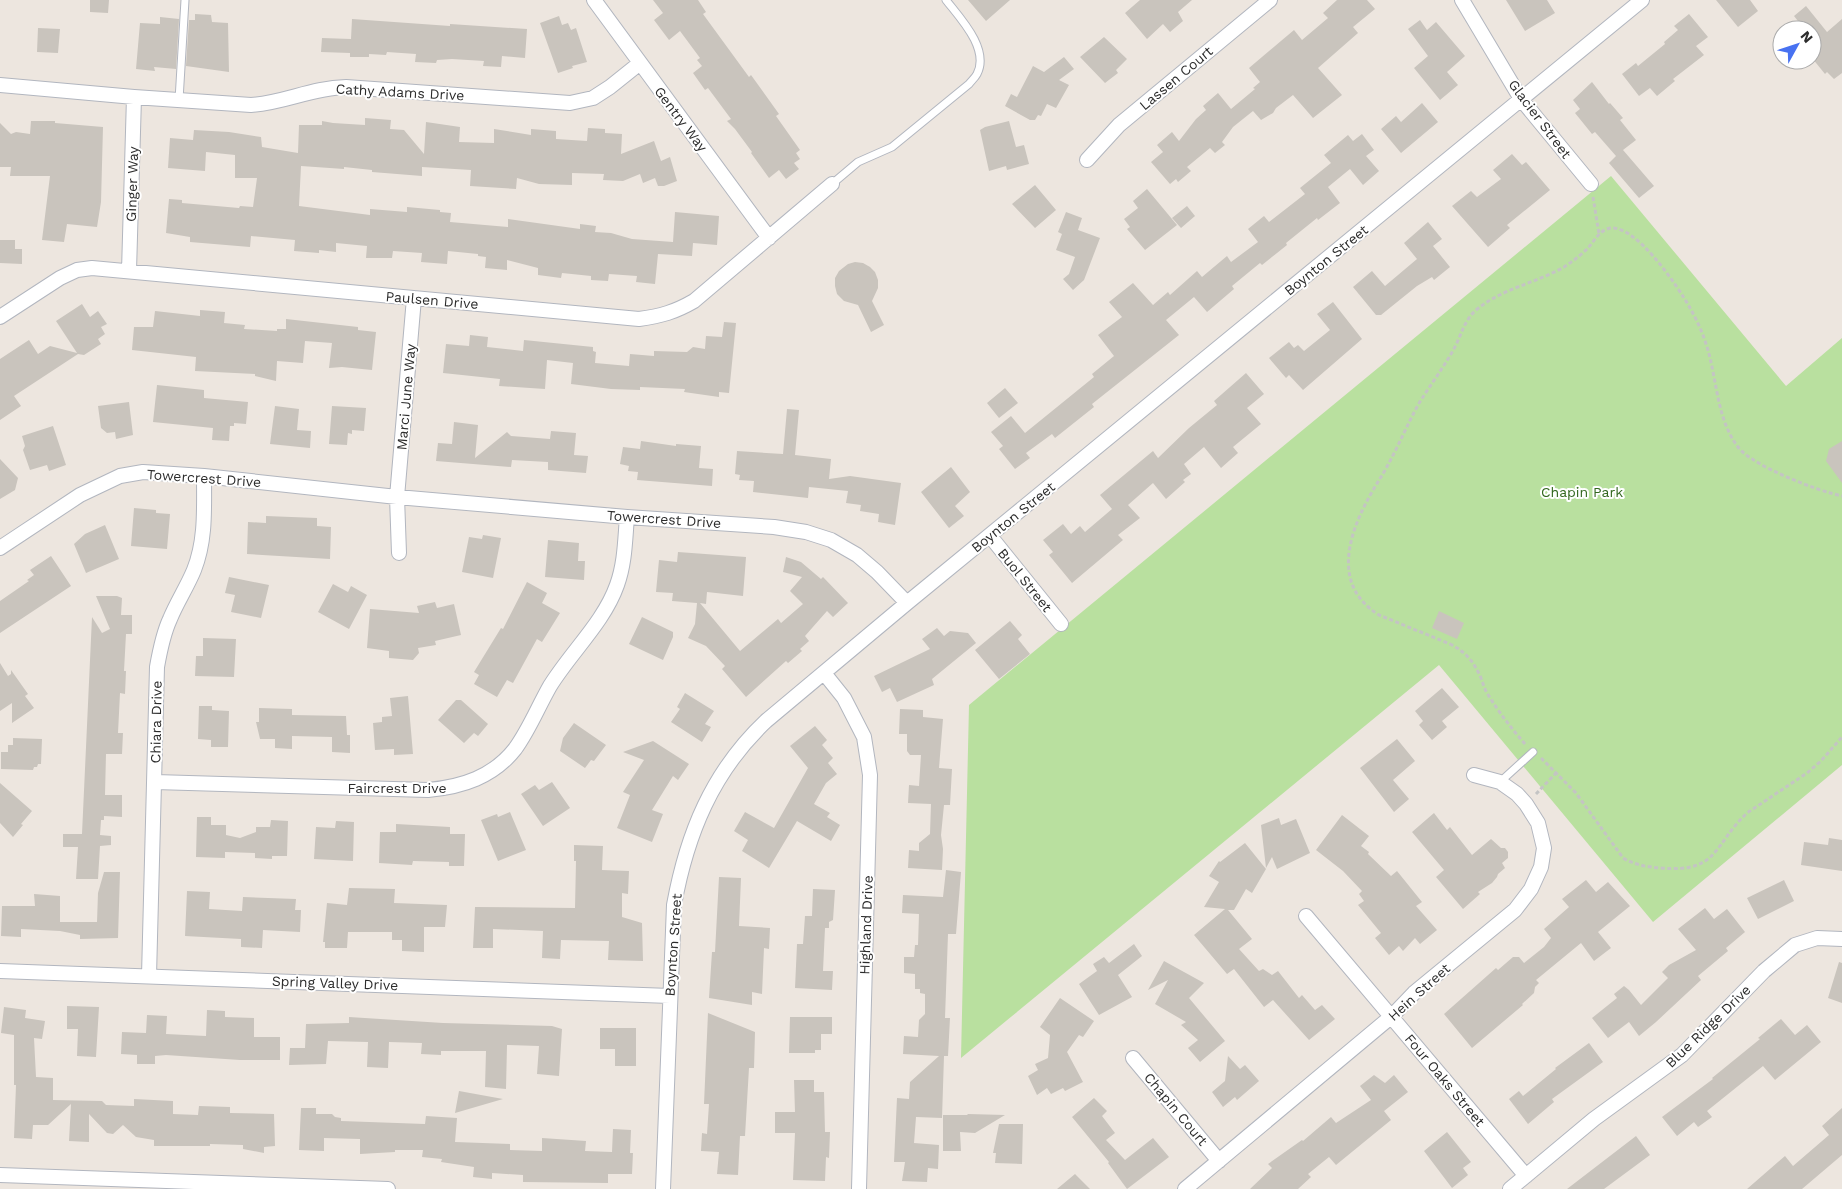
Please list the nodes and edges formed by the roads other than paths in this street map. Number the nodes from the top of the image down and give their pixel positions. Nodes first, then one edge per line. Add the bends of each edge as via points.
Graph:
1 (185, 0) edge
2 (594, 0) edge
3 (946, 0) edge
4 (1270, 0) edge
5 (1462, 0) edge
6 (1642, 0) edge
7 (640, 63) junction
8 (0, 85) edge
9 (134, 98) junction
10 (1521, 99) junction
11 (179, 100) junction
12 (1087, 160) dead end
13 (832, 184) joint
14 (1591, 184) road end
15 (770, 238) junction
16 (129, 271) junction
17 (414, 298) junction
18 (0, 317) edge
19 (204, 476) junction
20 (397, 496) junction
21 (628, 517) junction
22 (990, 536) junction
23 (0, 548) edge
24 (399, 553) dead end
25 (907, 603) junction
26 (1061, 624) dead end
27 (824, 674) junction
28 (1533, 752) road end
29 (1474, 775) dead end
30 (155, 782) junction
31 (1500, 782) junction
32 (1306, 916) dead end
33 (1842, 939) edge
34 (0, 971) edge
35 (149, 976) junction
36 (670, 996) junction
37 (1392, 1016) junction
38 (1133, 1058) dead end
39 (1219, 1161) junction
40 (0, 1175) edge
41 (1526, 1176) junction
42 (40, 1183) edge
43 (388, 1189) edge
44 (663, 1189) edge
45 (859, 1189) edge
46 (1184, 1189) edge
47 (1510, 1189) edge

1 - 11 lane
2 - 7 street, Gentry Way
3 - 13 lane via 968,27 976,44 980,59 977,74 892,147 858,162
4 - 12 street, Lassen Court via 1119,125
5 - 10 street, Glacier Street
6 - 10 street, Boynton Street
7 - 11 street, Cathy Adams Drive via 593,98 570,103 346,87 314,90 268,104
7 - 15 street, Gentry Way
8 - 9 street, Cathy Adams Drive
9 - 11 street, Cathy Adams Drive
9 - 16 street, Ginger Way
10 - 14 street, Glacier Street
10 - 22 street, Boynton Street
13 - 15 street, Paulsen Drive
15 - 17 street, Paulsen Drive via 694,301 664,315 640,319
16 - 17 street, Paulsen Drive
16 - 18 street, Paulsen Drive via 77,270
17 - 20 street, Marci June Way
19 - 20 street, Towercrest Drive
19 - 23 street, Towercrest Drive via 143,472 120,476 80,495
19 - 30 street, Chiara Drive via 204,531 199,553 161,642 157,667
20 - 21 street, Towercrest Drive
20 - 24 street
21 - 25 street, Towercrest Drive via 806,532 831,540 857,554
21 - 30 street, Faircrest Drive via 622,569 610,600 550,686 515,749 488,773 451,788 428,790
22 - 25 street, Boynton Street
22 - 26 street, Buol Street
25 - 27 street, Boynton Street
27 - 36 street, Boynton Street via 749,737 733,756 702,808 680,872 674,906
27 - 45 street, Highland Drive via 844,698 864,737 870,775
28 - 31 lane
29 - 31 street, Hein Street
30 - 35 street, Chiara Drive
31 - 37 street, Hein Street via 1517,794 1538,823 1544,848 1532,889 1515,910 1414,993
32 - 37 street, Four Oaks Street
33 - 41 street, Blue Ridge Drive via 1817,938 1795,945 1764,971 1682,1055 1594,1119
34 - 35 street, Spring Valley Drive
35 - 36 street, Spring Valley Drive
36 - 44 street, Boynton Street
37 - 39 street, Hein Street
37 - 41 street, Four Oaks Street
38 - 39 street, Chapin Court
39 - 46 street, Hein Street
40 - 42 street
41 - 47 street, Blue Ridge Drive
42 - 43 street

